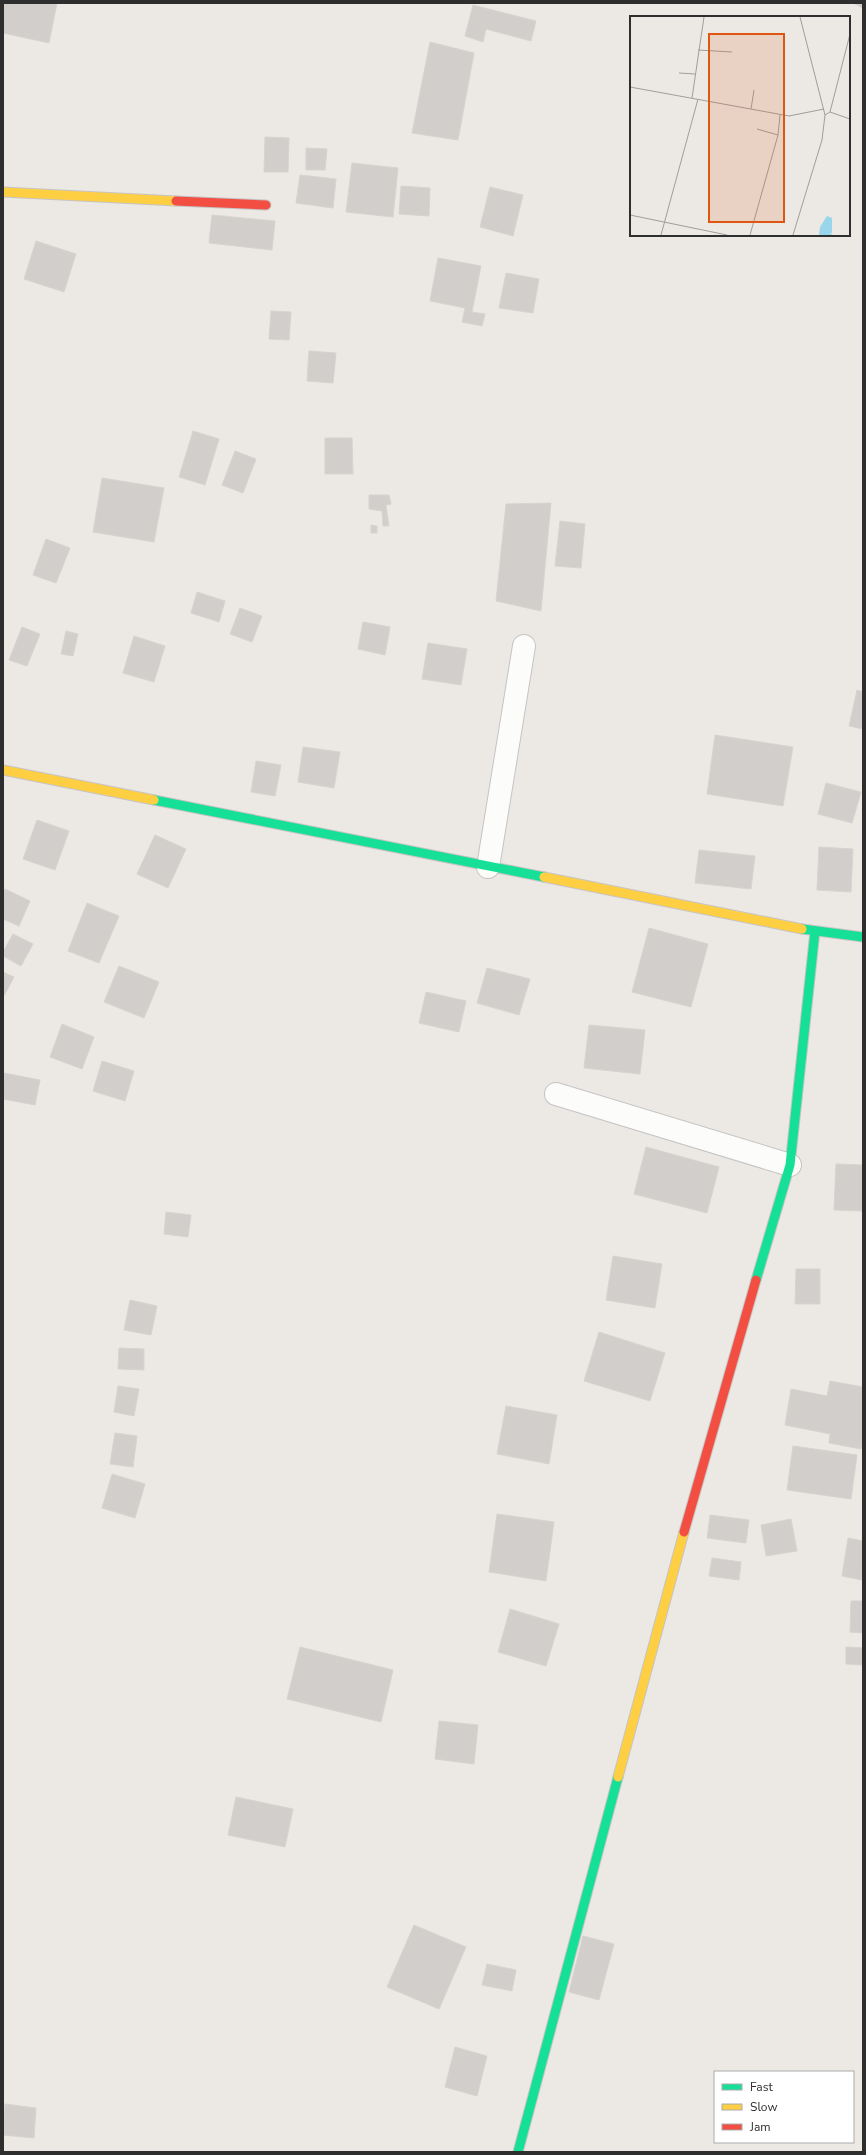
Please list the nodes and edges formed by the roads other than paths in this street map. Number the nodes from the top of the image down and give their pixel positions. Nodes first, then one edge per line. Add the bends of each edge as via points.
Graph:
1 (3, 192) edge
2 (266, 205) dead end
3 (524, 646) dead end
4 (3, 770) edge
5 (488, 866) junction
6 (815, 931) junction
7 (863, 937) edge
8 (556, 1094) dead end
9 (790, 1165) junction
10 (518, 2152) edge

1 - 2 street
3 - 5 street
4 - 5 street
5 - 6 street
6 - 7 street
6 - 9 street
8 - 9 street
9 - 10 street via 697,1482

